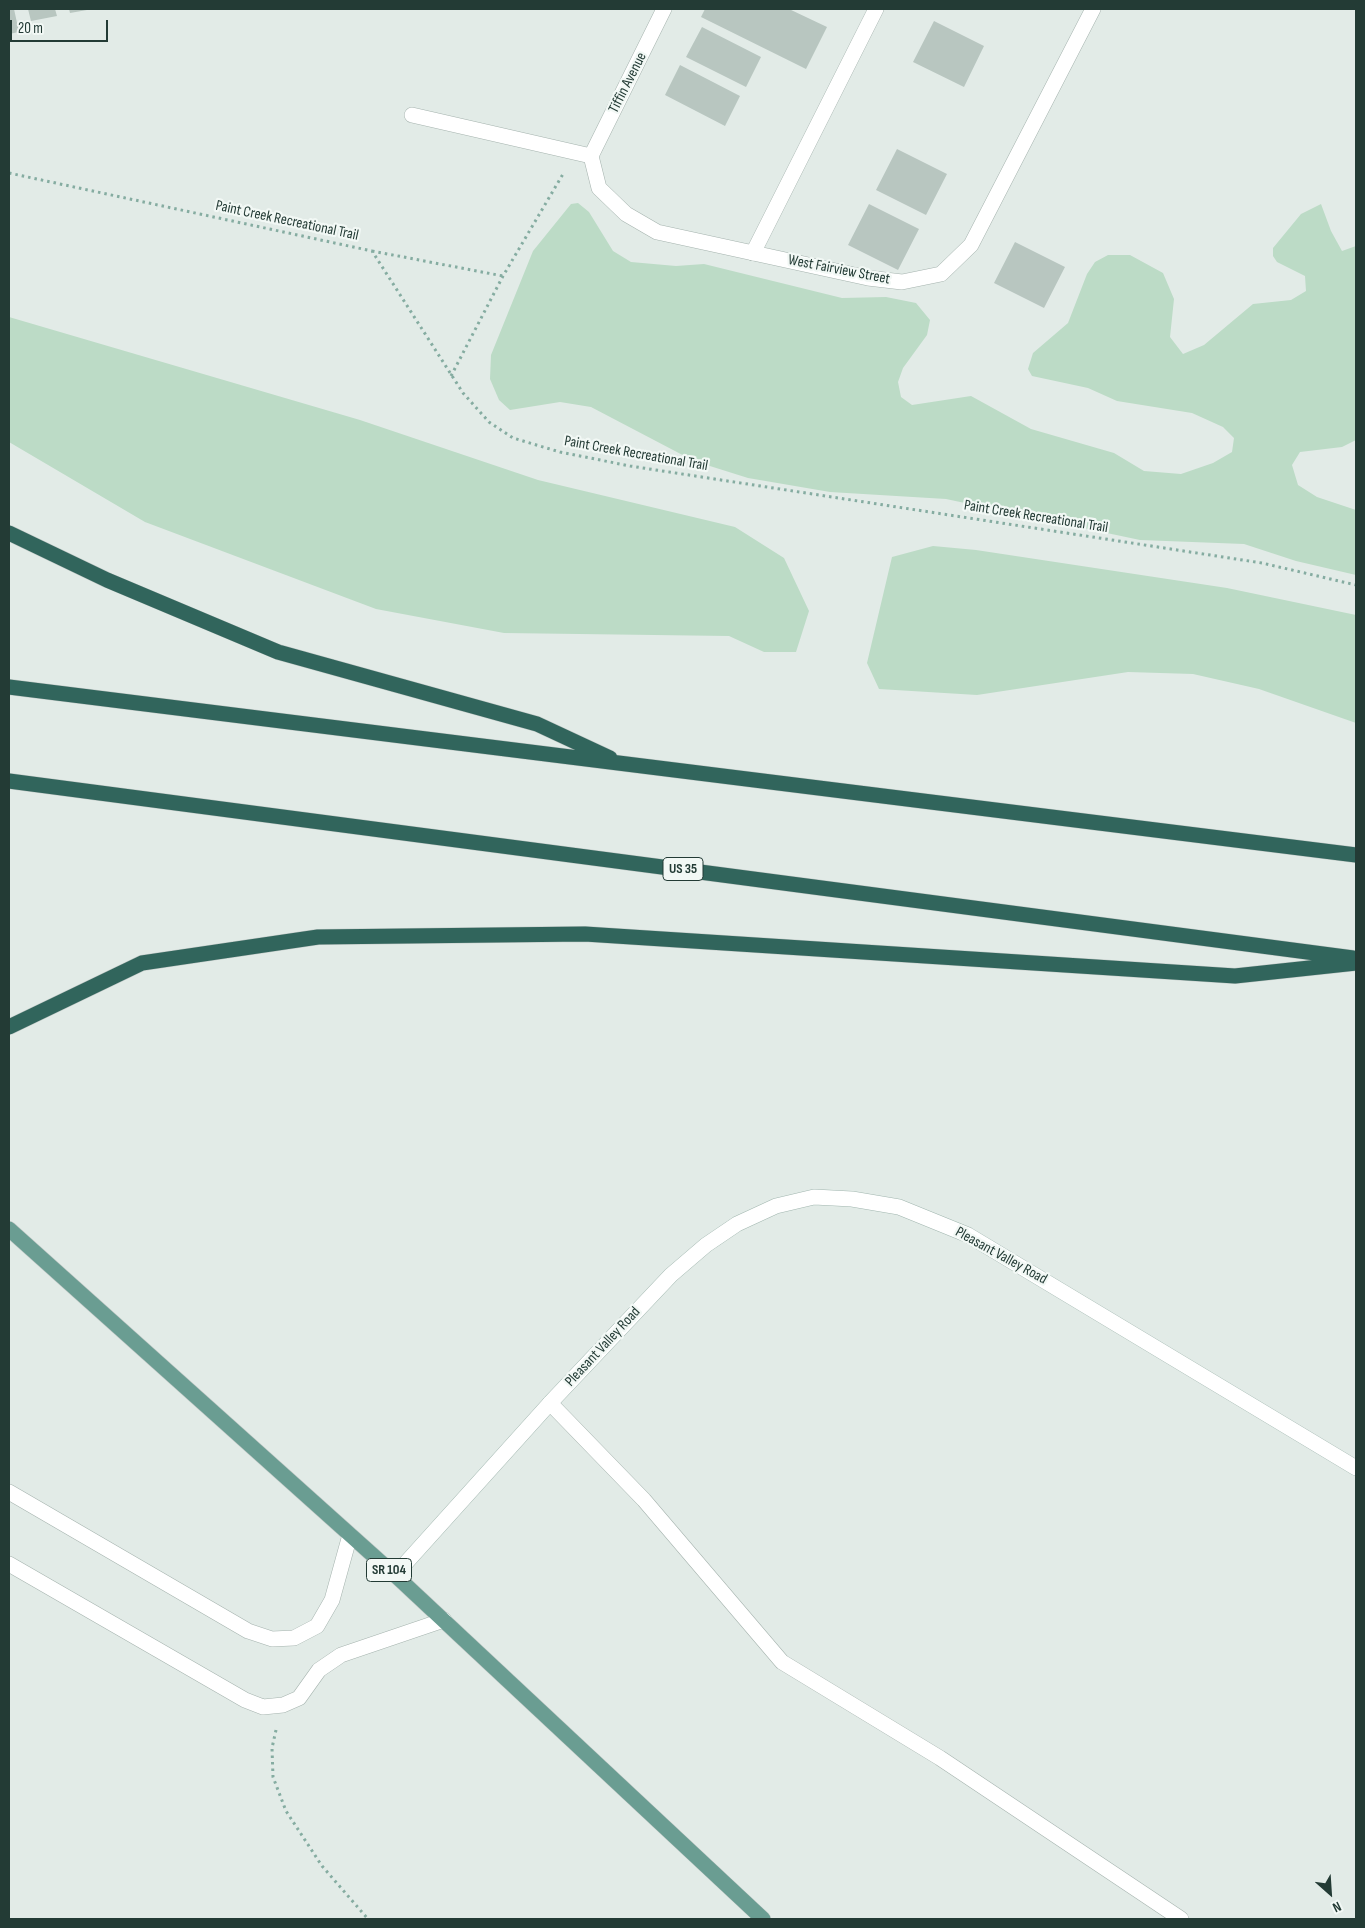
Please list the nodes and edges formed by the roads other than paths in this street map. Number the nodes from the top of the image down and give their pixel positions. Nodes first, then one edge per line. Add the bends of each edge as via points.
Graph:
1 (664, 9) edge
2 (876, 9) edge
3 (1093, 9) edge
4 (412, 115) dead end
5 (591, 156) junction
6 (754, 253) junction
7 (9, 533) edge
8 (9, 686) edge
9 (622, 764) junction
10 (9, 781) edge
11 (1356, 855) edge
12 (1356, 958) edge
13 (1356, 963) edge
14 (9, 1027) edge
15 (9, 1229) edge
16 (550, 1404) junction
17 (1356, 1468) edge
18 (9, 1492) edge
19 (350, 1535) junction
20 (9, 1564) edge
21 (395, 1575) junction
22 (444, 1620) junction
23 (763, 1919) edge
24 (1181, 1919) edge

1 - 5 street, Tiffin Avenue
2 - 6 street
3 - 6 street, West Fairview Street via 971,245 941,274 902,282 868,278
4 - 5 street
5 - 6 street, West Fairview Street via 599,188 626,214 657,232
7 - 9 highway via 108,580 278,652 537,724
8 - 9 highway
9 - 11 highway
10 - 12 highway, US 35
13 - 14 highway via 1235,976 585,934 318,937 142,963
15 - 19 main road, SR 104
16 - 17 street, Pleasant Valley Road via 671,1275 706,1245 737,1224 776,1206 814,1196 852,1199 899,1207 968,1235
16 - 21 street, Pleasant Valley Road
16 - 24 street via 644,1500 782,1662 940,1758
18 - 19 street via 248,1632 272,1639 294,1638 317,1626 332,1600
19 - 21 main road, SR 104
20 - 22 street via 245,1700 263,1707 283,1705 299,1698 319,1670 341,1655
21 - 22 main road, SR 104
22 - 23 main road, SR 104

